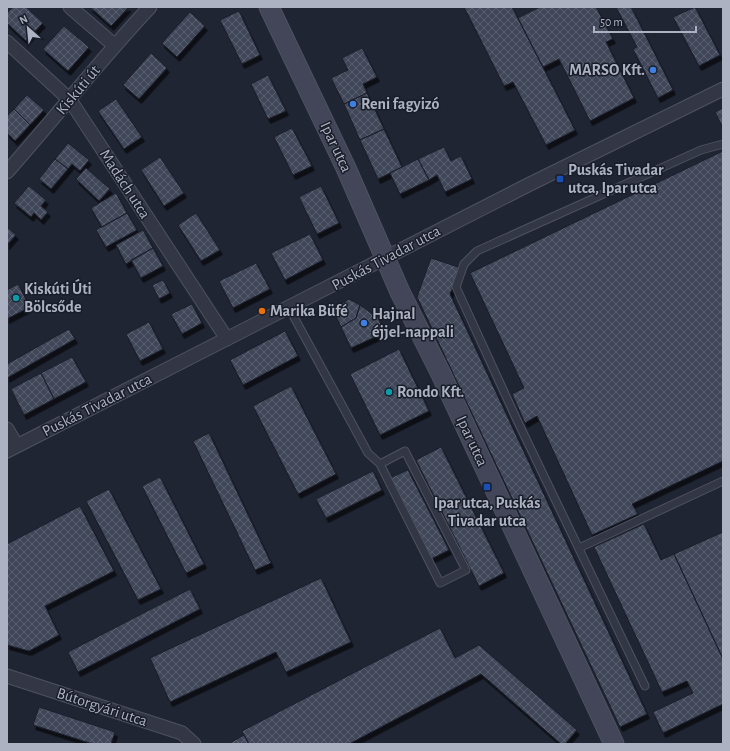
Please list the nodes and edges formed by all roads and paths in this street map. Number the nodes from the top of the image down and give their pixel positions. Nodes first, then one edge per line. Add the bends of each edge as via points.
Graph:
1 (70, 7) edge
2 (150, 7) edge
3 (269, 7) edge
4 (7, 42) edge
5 (114, 45) junction
6 (723, 89) edge
7 (70, 100) junction
8 (723, 144) edge
9 (7, 172) edge
10 (386, 258) junction
11 (289, 308) junction
12 (227, 339) junction
13 (7, 429) edge
14 (12, 449) edge
15 (380, 464) junction
16 (723, 481) edge
17 (579, 548) junction
18 (7, 676) edge
19 (645, 686) dead end
20 (194, 744) edge
21 (614, 744) edge

1 - 5 street
2 - 5 street, Kiskúti út
3 - 10 street, Ipar utca
4 - 7 street, Madách utca
5 - 7 street, Kiskúti út
6 - 10 street, Puskás Tivadar utca
7 - 9 street, Kiskúti út
7 - 12 street, Madách utca
8 - 17 lane via 701,150 477,251 464,264 456,287
10 - 11 street, Puskás Tivadar utca
10 - 21 street, Ipar utca
11 - 12 street, Puskás Tivadar utca
11 - 15 lane via 368,453
12 - 14 street, Puskás Tivadar utca
13 - 14 street
15 - 15 lane via 440,583 466,570 405,451
16 - 17 lane
17 - 19 lane
18 - 20 street, Bútorgyári utca via 182,733

